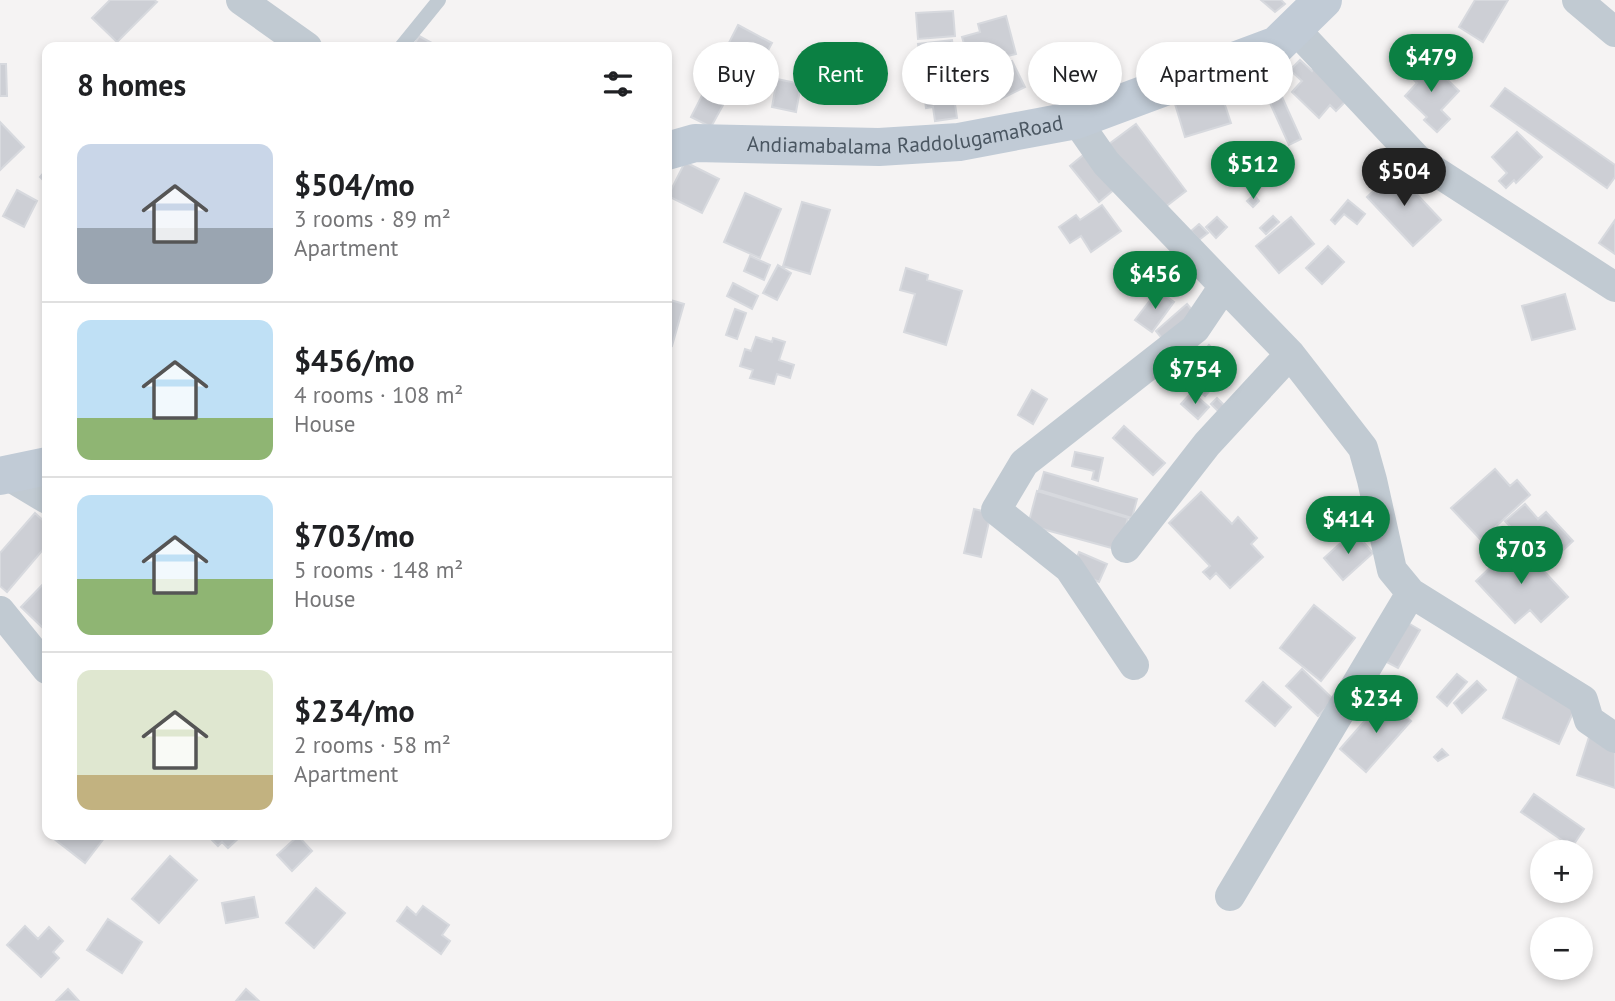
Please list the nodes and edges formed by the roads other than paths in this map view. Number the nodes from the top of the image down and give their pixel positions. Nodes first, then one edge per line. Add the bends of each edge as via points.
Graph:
1 (242, 0) edge
2 (439, 0) edge
3 (1323, 0) edge
4 (1577, 0) edge
5 (1294, 28) junction
6 (1615, 32) edge
7 (300, 42) edge
8 (405, 42) edge
9 (1076, 120) junction
10 (672, 150) edge
11 (1224, 286) junction
12 (1615, 287) edge
13 (1290, 354) junction
14 (42, 467) edge
15 (4, 475) edge
16 (42, 496) edge
17 (1126, 548) dead end
18 (1411, 593) junction
19 (0, 611) edge
20 (42, 663) edge
21 (1134, 665) dead end
22 (1615, 738) edge
23 (1230, 897) dead end

1 - 7 street
2 - 8 lane
3 - 5 street, Andiamabalama RaddolugamaRoad
4 - 6 street
5 - 9 street, Andiamabalama RaddolugamaRoad via 1277,45
5 - 12 street via 1418,160
9 - 10 street, Andiamabalama RaddolugamaRoad via 959,142 879,147 695,143
9 - 11 street via 1106,163
11 - 13 street
11 - 21 street via 1195,329 1024,463 996,510 1069,568
13 - 17 street via 1207,444
13 - 18 street via 1363,448 1392,570
14 - 15 street
15 - 16 street
18 - 22 street via 1583,700 1589,720
18 - 23 street
19 - 20 street

